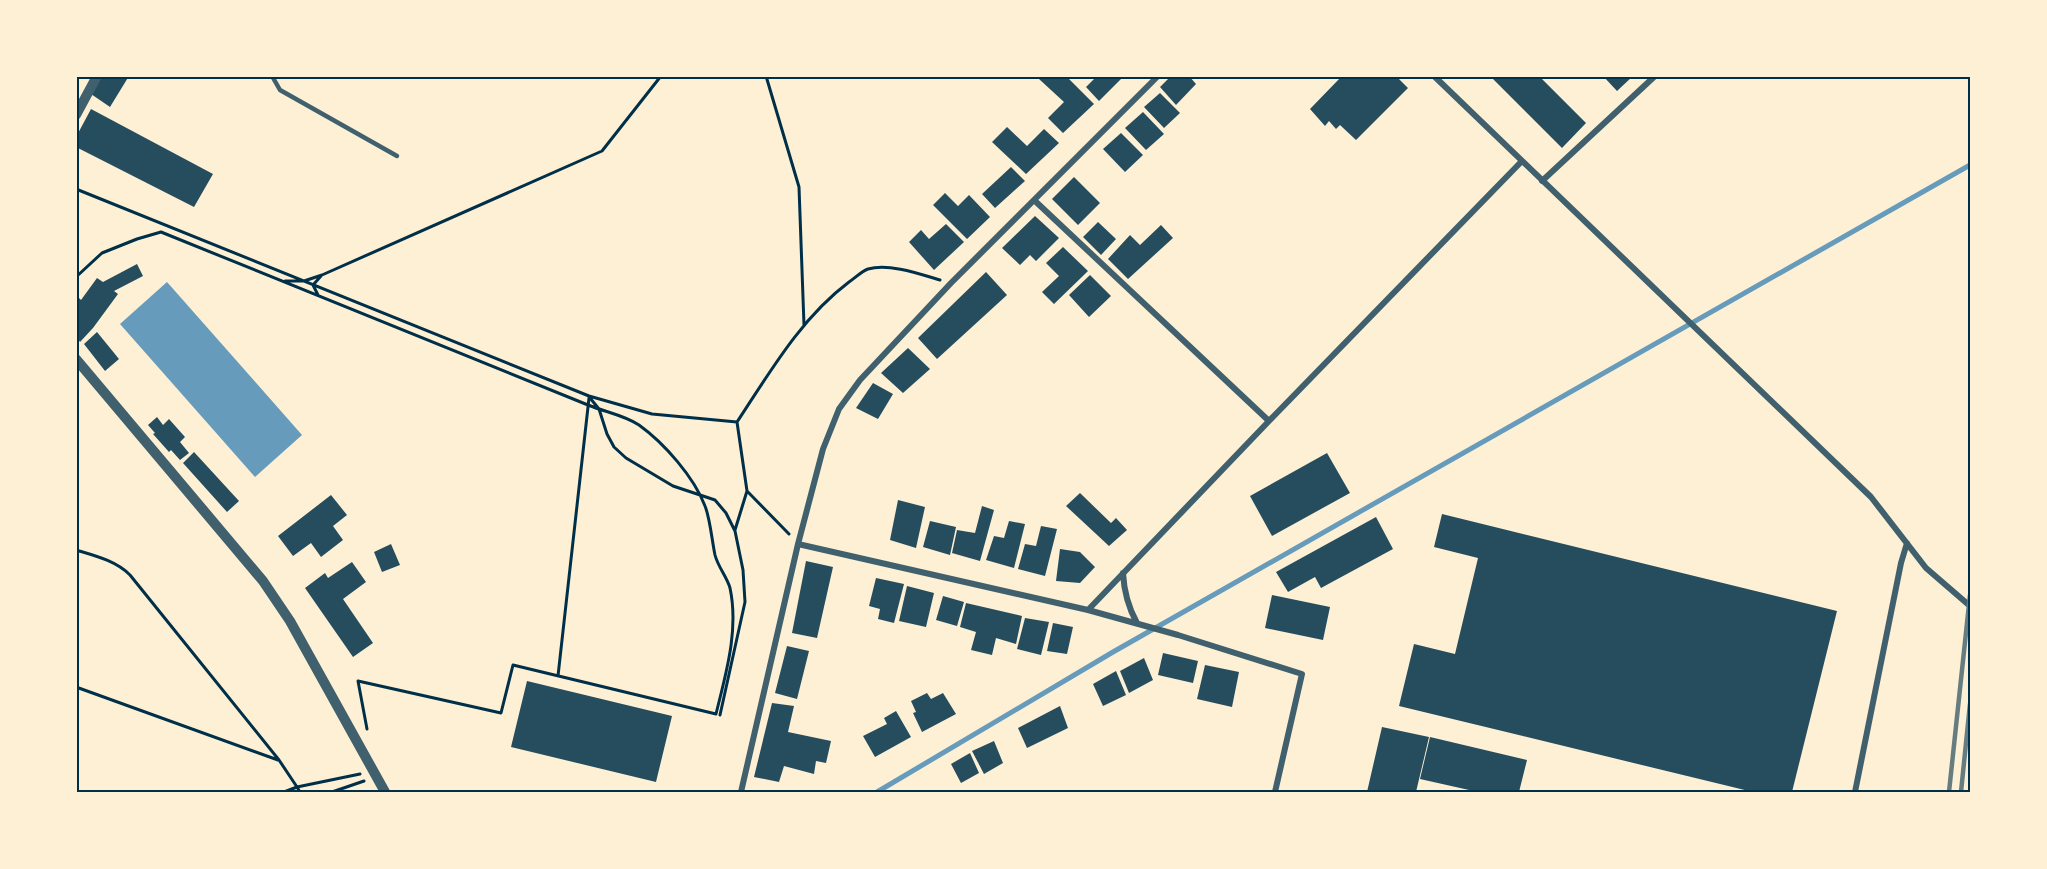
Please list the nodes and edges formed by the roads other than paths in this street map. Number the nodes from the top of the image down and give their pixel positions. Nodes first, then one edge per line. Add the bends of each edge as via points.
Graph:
1 (97, 76) edge
2 (272, 76) edge
3 (1158, 76) edge
4 (1434, 76) edge
5 (1655, 76) edge
6 (77, 115) edge
7 (397, 156) dead end
8 (1521, 162) junction
9 (1542, 182) junction
10 (1034, 201) junction
11 (76, 359) edge
12 (1269, 421) junction
13 (1907, 543) junction
14 (798, 544) junction
15 (1123, 573) junction
16 (1971, 606) edge
17 (1088, 610) junction
18 (1137, 624) junction
19 (385, 792) edge
20 (741, 792) edge
21 (1275, 792) edge
22 (1855, 792) edge

1 - 6 street
2 - 7 lane via 280,90
3 - 10 street
4 - 8 street
5 - 9 street
8 - 9 street
8 - 12 street
9 - 13 street via 1871,497
10 - 12 street
10 - 14 street via 860,380 839,409 823,449
11 - 19 street via 263,581 290,621
12 - 15 street
13 - 16 street via 1926,568
13 - 22 street
14 - 17 street
14 - 20 street
15 - 17 street
15 - 18 street via 1129,610
17 - 18 street
18 - 21 street via 1302,674

